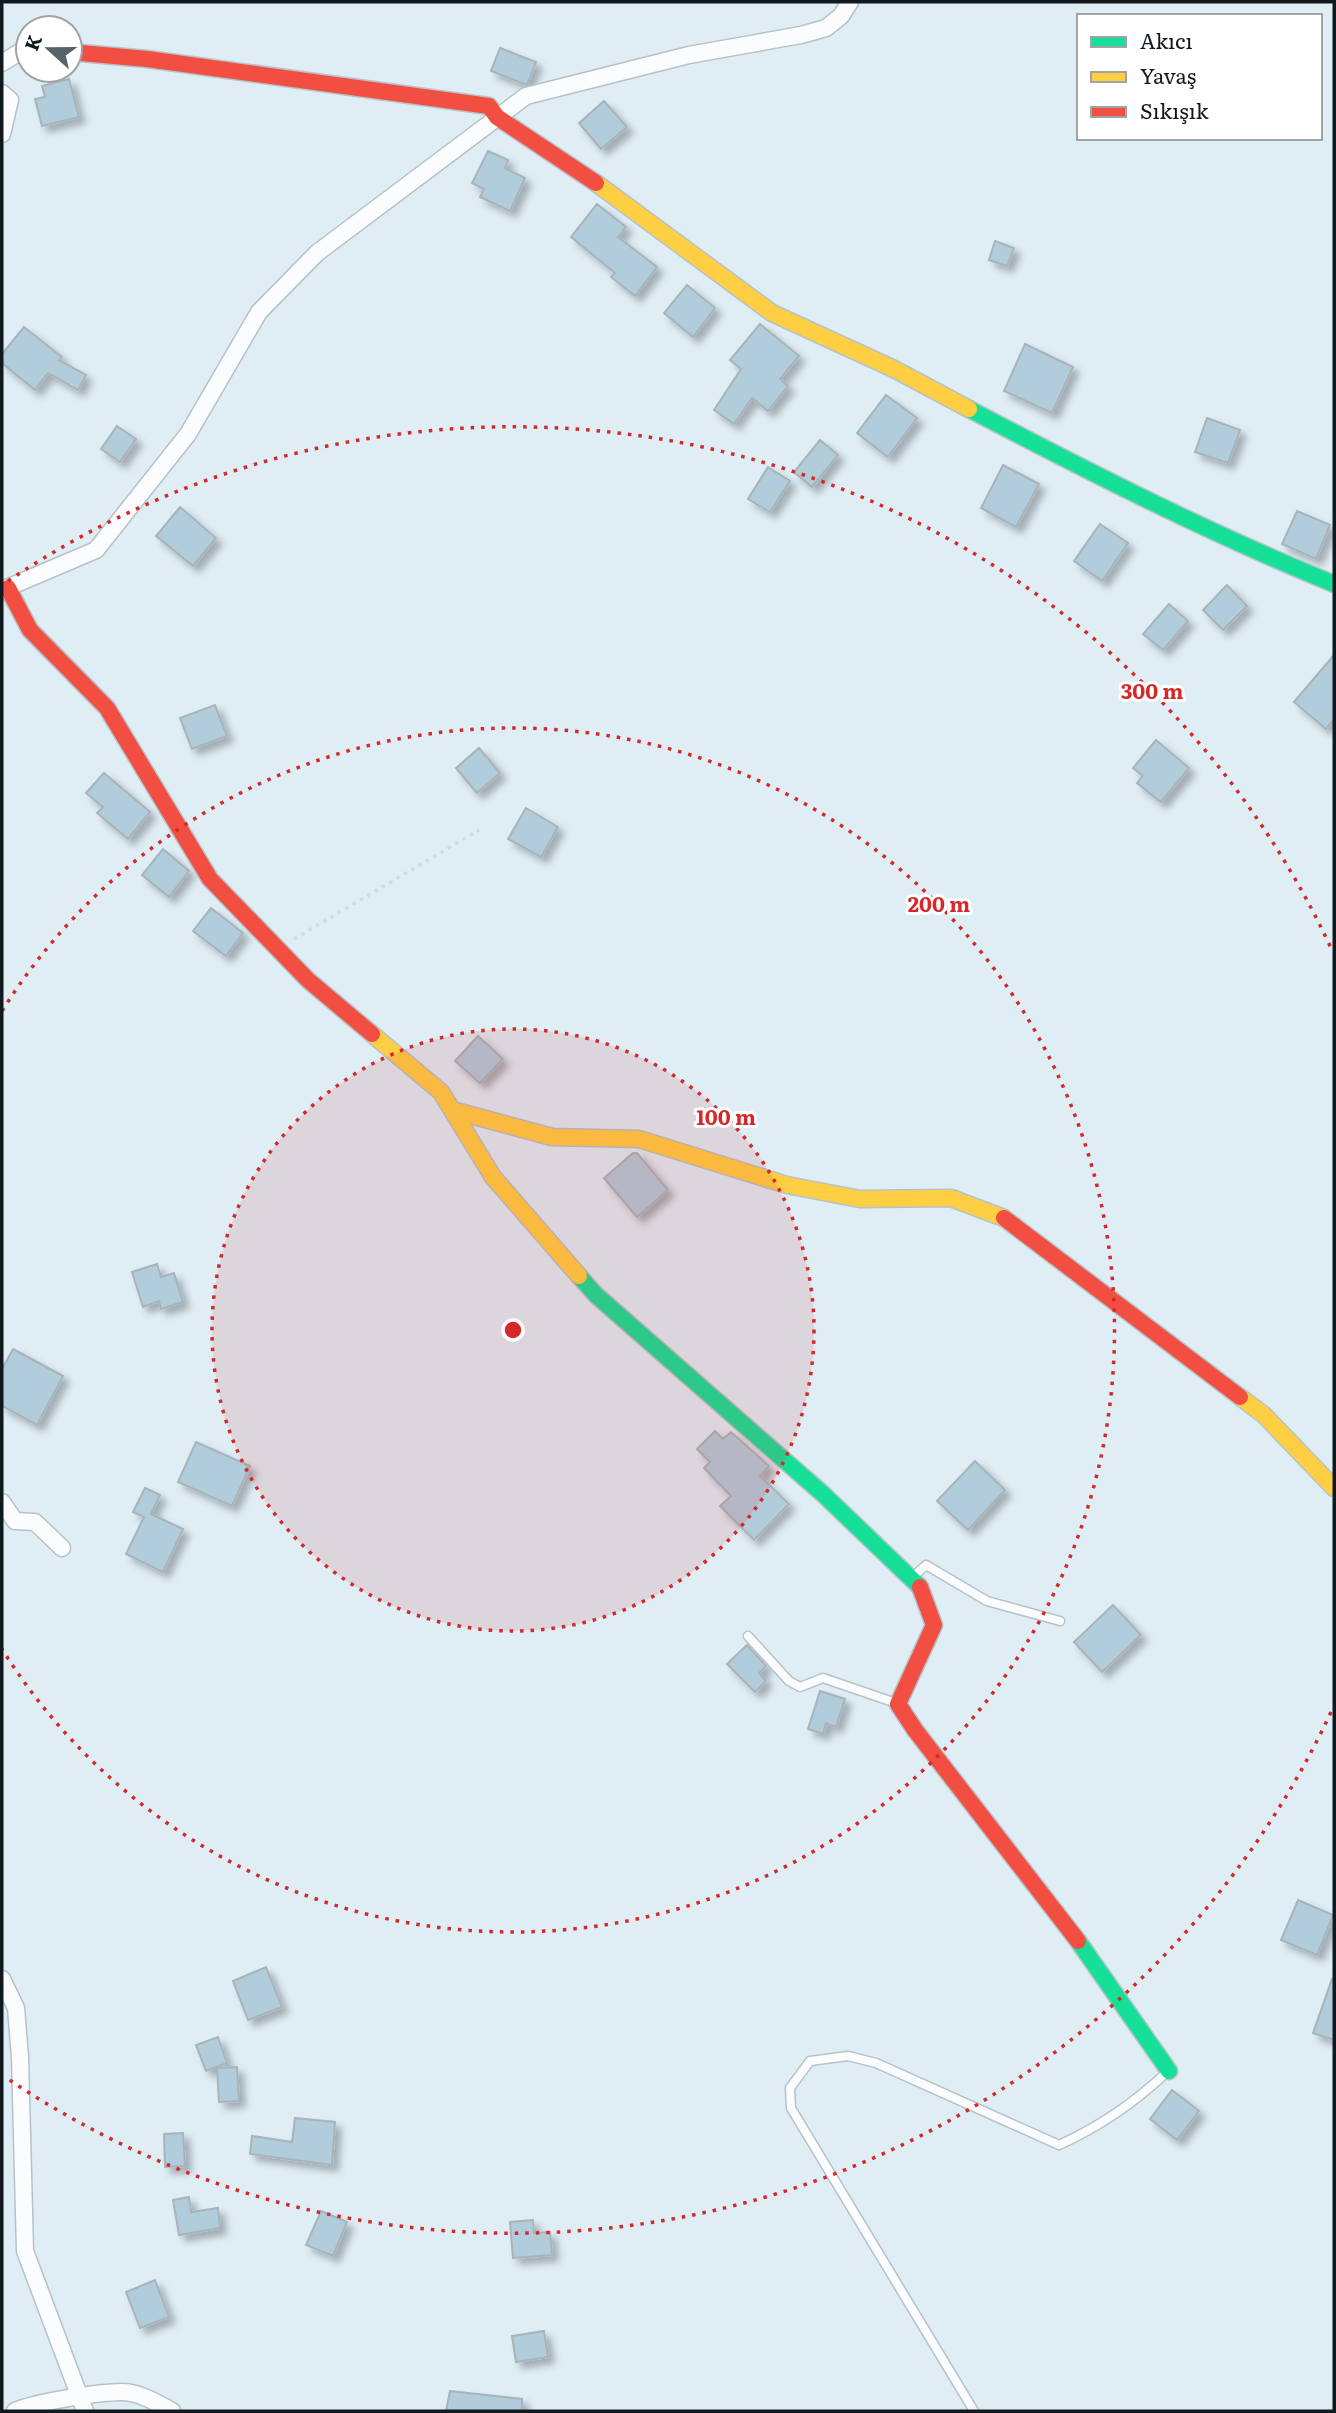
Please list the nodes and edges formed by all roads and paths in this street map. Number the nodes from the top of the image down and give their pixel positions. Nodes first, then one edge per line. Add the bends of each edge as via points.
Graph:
1 (850, 2) edge
2 (84, 53) edge
3 (2, 93) edge
4 (497, 117) junction
5 (2, 134) edge
6 (1334, 584) edge
7 (5, 589) edge
8 (479, 830) dead end
9 (277, 949) junction
10 (452, 1110) junction
11 (1334, 1488) edge
12 (2, 1502) edge
13 (62, 1548) dead end
14 (911, 1578) junction
15 (1060, 1621) dead end
16 (748, 1636) dead end
17 (898, 1704) junction
18 (2, 1979) edge
19 (1168, 2071) joint
20 (82, 2404) edge
21 (15, 2411) edge
22 (172, 2411) edge
23 (974, 2411) edge

1 - 4 street via 826,28 689,55 526,96
2 - 4 street via 489,106
3 - 5 street via 10,100
4 - 6 street via 592,180 772,313 894,369 1243,546
4 - 7 street via 317,253 259,312 187,434 96,550
7 - 9 street via 30,629 107,708 210,879
8 - 9 path
9 - 10 street via 441,1092
10 - 11 street via 552,1137 639,1139 787,1185 860,1199 951,1198 1001,1215 1264,1415
10 - 14 street via 493,1177 596,1295 823,1494
12 - 13 street via 15,1521 36,1522
14 - 15 lane via 926,1564 987,1601
14 - 17 street via 922,1589 934,1625
16 - 17 lane via 800,1687 823,1678
17 - 19 street via 1066,1924
18 - 20 street via 16,2008 25,2251
19 - 23 lane via 1093,2129 1059,2145 876,2063 848,2056 810,2061 790,2088 791,2108
20 - 21 street
20 - 22 street via 124,2392

